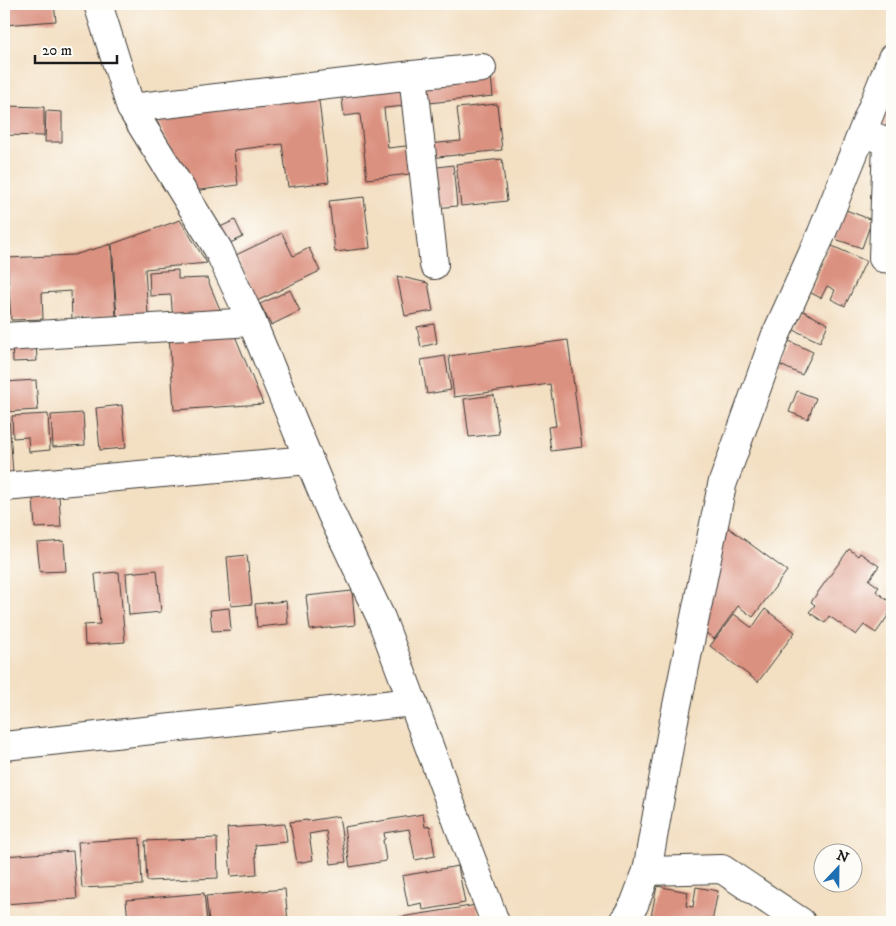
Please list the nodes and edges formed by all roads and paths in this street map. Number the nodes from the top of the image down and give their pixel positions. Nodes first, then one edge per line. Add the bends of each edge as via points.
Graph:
1 (98, 4) edge
2 (892, 58) edge
3 (482, 68) dead end
4 (413, 75) junction
5 (131, 108) junction
6 (863, 132) junction
7 (892, 259) edge
8 (434, 264) dead end
9 (252, 322) junction
10 (4, 337) edge
11 (309, 460) junction
12 (4, 487) edge
13 (412, 702) junction
14 (4, 746) edge
15 (647, 871) junction
16 (495, 922) edge
17 (623, 922) edge
18 (801, 922) edge

1 - 5 street
2 - 6 street
3 - 4 street
4 - 5 street
4 - 8 street
5 - 9 street via 218,249
6 - 7 street via 887,142 883,258
6 - 15 street via 775,337 722,484
9 - 10 street
9 - 11 street
11 - 12 street
11 - 13 street via 381,618
13 - 14 street
13 - 16 street
15 - 17 street via 634,905
15 - 18 street via 722,869

